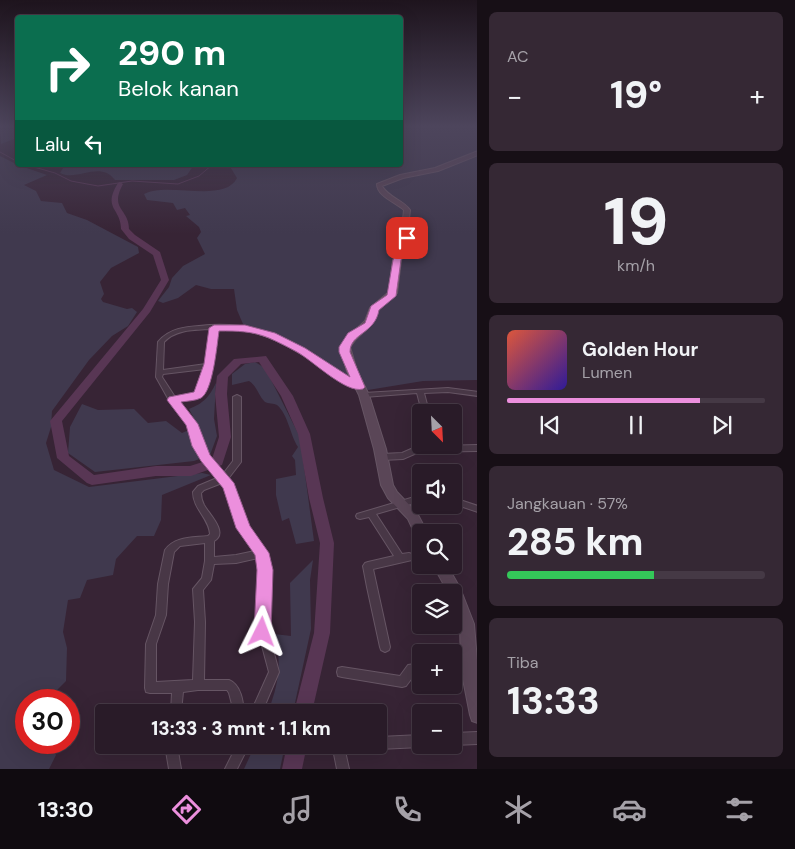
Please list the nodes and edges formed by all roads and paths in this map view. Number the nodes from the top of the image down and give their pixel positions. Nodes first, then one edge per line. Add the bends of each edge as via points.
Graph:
1 (457, 162) edge
2 (214, 328) junction
3 (209, 366) junction
4 (159, 372) junction
5 (362, 391) junction
6 (420, 391) junction
7 (477, 394) edge
8 (237, 397) dead end
9 (173, 400) junction
10 (423, 404) edge
11 (462, 448) edge
12 (477, 448) edge
13 (412, 452) edge
14 (382, 457) junction
15 (223, 479) junction
16 (412, 500) edge
17 (400, 503) junction
18 (462, 504) edge
19 (477, 509) edge
20 (371, 513) junction
21 (360, 516) dead end
22 (416, 524) edge
23 (209, 539) junction
24 (262, 553) junction
25 (210, 561) junction
26 (445, 574) edge
27 (473, 643) edge
28 (385, 647) dead end
29 (412, 669) edge
30 (342, 672) dead end
31 (473, 677) edge
32 (198, 685) junction
33 (178, 687) junction
34 (177, 704) edge
35 (237, 704) edge
36 (260, 704) edge
37 (477, 707) edge
38 (477, 738) edge
39 (462, 739) edge
40 (412, 741) edge
41 (387, 743) edge
42 (172, 754) edge
43 (239, 754) edge
44 (340, 754) edge
45 (175, 769) edge
46 (232, 769) edge
47 (343, 769) edge

1 - 5 street via 436,170 398,176 379,186 407,210 405,228 408,240 397,260 392,296 374,308 368,325 352,336 345,347 344,352
2 - 3 street
2 - 4 street via 186,330 164,338 160,345
2 - 5 street via 245,328 272,336 302,350
3 - 4 street
3 - 9 street via 198,395
4 - 9 street
5 - 6 street
5 - 14 street
6 - 7 street
6 - 10 street
8 - 15 street via 238,458
9 - 15 street via 192,424 205,458
11 - 12 street
13 - 14 street via 403,456
14 - 17 street via 386,485
15 - 23 street via 197,492 197,498 215,530 215,536
15 - 24 street via 229,486 244,528
16 - 17 street
17 - 20 street
17 - 22 street
18 - 19 street
20 - 21 street
20 - 28 street via 404,558 368,566 370,592 382,623
23 - 25 street
23 - 33 street via 175,545 168,558 161,615 151,644 150,686 152,690
24 - 25 street
24 - 36 street via 265,570 262,632 274,672
25 - 32 street via 206,580 198,589
26 - 27 street via 462,607
27 - 31 street
29 - 30 street via 402,682
31 - 37 street
32 - 33 street
32 - 35 street via 229,684
33 - 34 street
38 - 39 street
40 - 41 street
42 - 45 street
43 - 46 street
44 - 47 street

